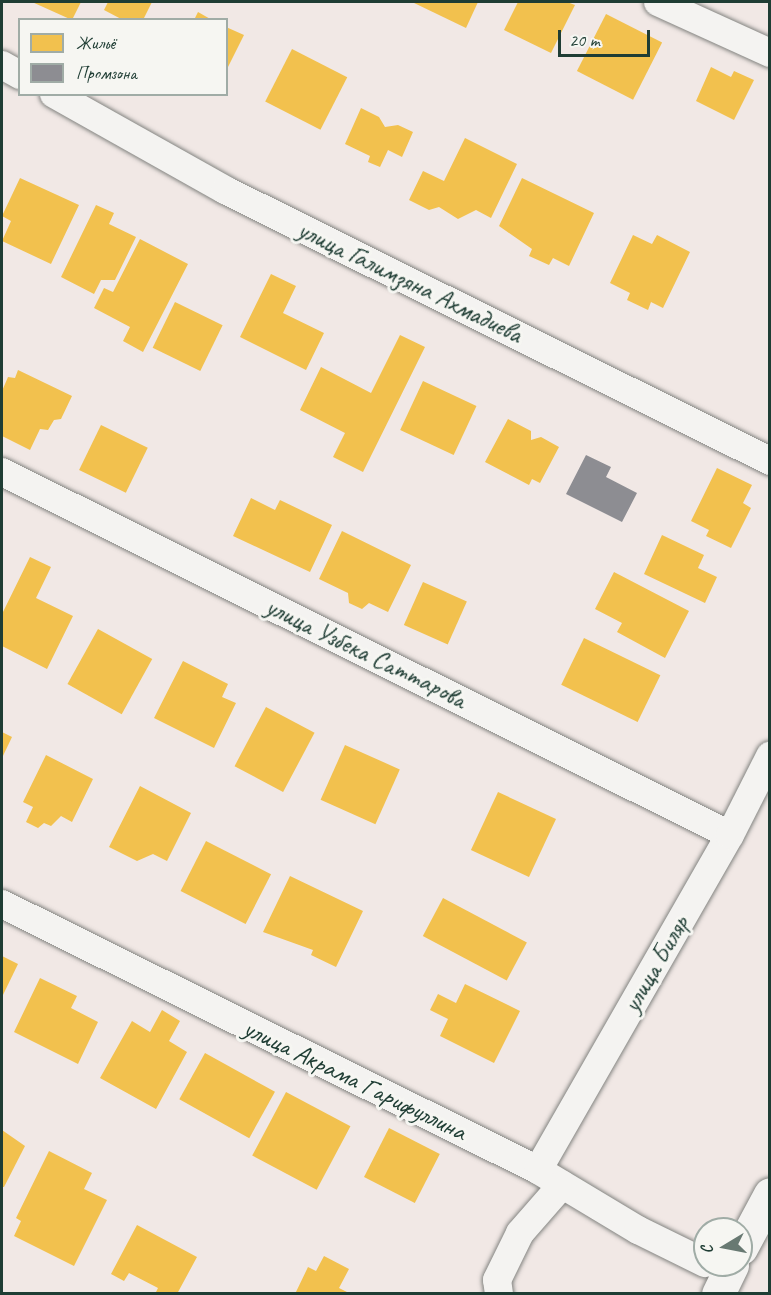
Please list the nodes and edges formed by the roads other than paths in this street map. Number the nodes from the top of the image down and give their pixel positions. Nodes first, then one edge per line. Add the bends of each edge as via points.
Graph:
1 (658, 2) edge
2 (770, 53) edge
3 (2, 65) edge
4 (18, 74) edge
5 (58, 96) edge
6 (770, 461) edge
7 (2, 472) edge
8 (770, 756) edge
9 (730, 835) junction
10 (2, 904) edge
11 (550, 1178) junction
12 (770, 1194) edge
13 (753, 1220) edge
14 (693, 1255) edge
15 (499, 1293) edge

1 - 2 street
3 - 4 street
5 - 6 street, улица Галимзяна Ахмадиева via 225,190
7 - 9 street, улица Узбека Саттарова
8 - 9 street, улица Биляр
9 - 11 street, улица Биляр
10 - 11 street, улица Акрама Гарифуллина
11 - 14 street, улица Акрама Гарифуллина via 638,1230
11 - 15 street, улица Биляр via 497,1280
12 - 13 main road

